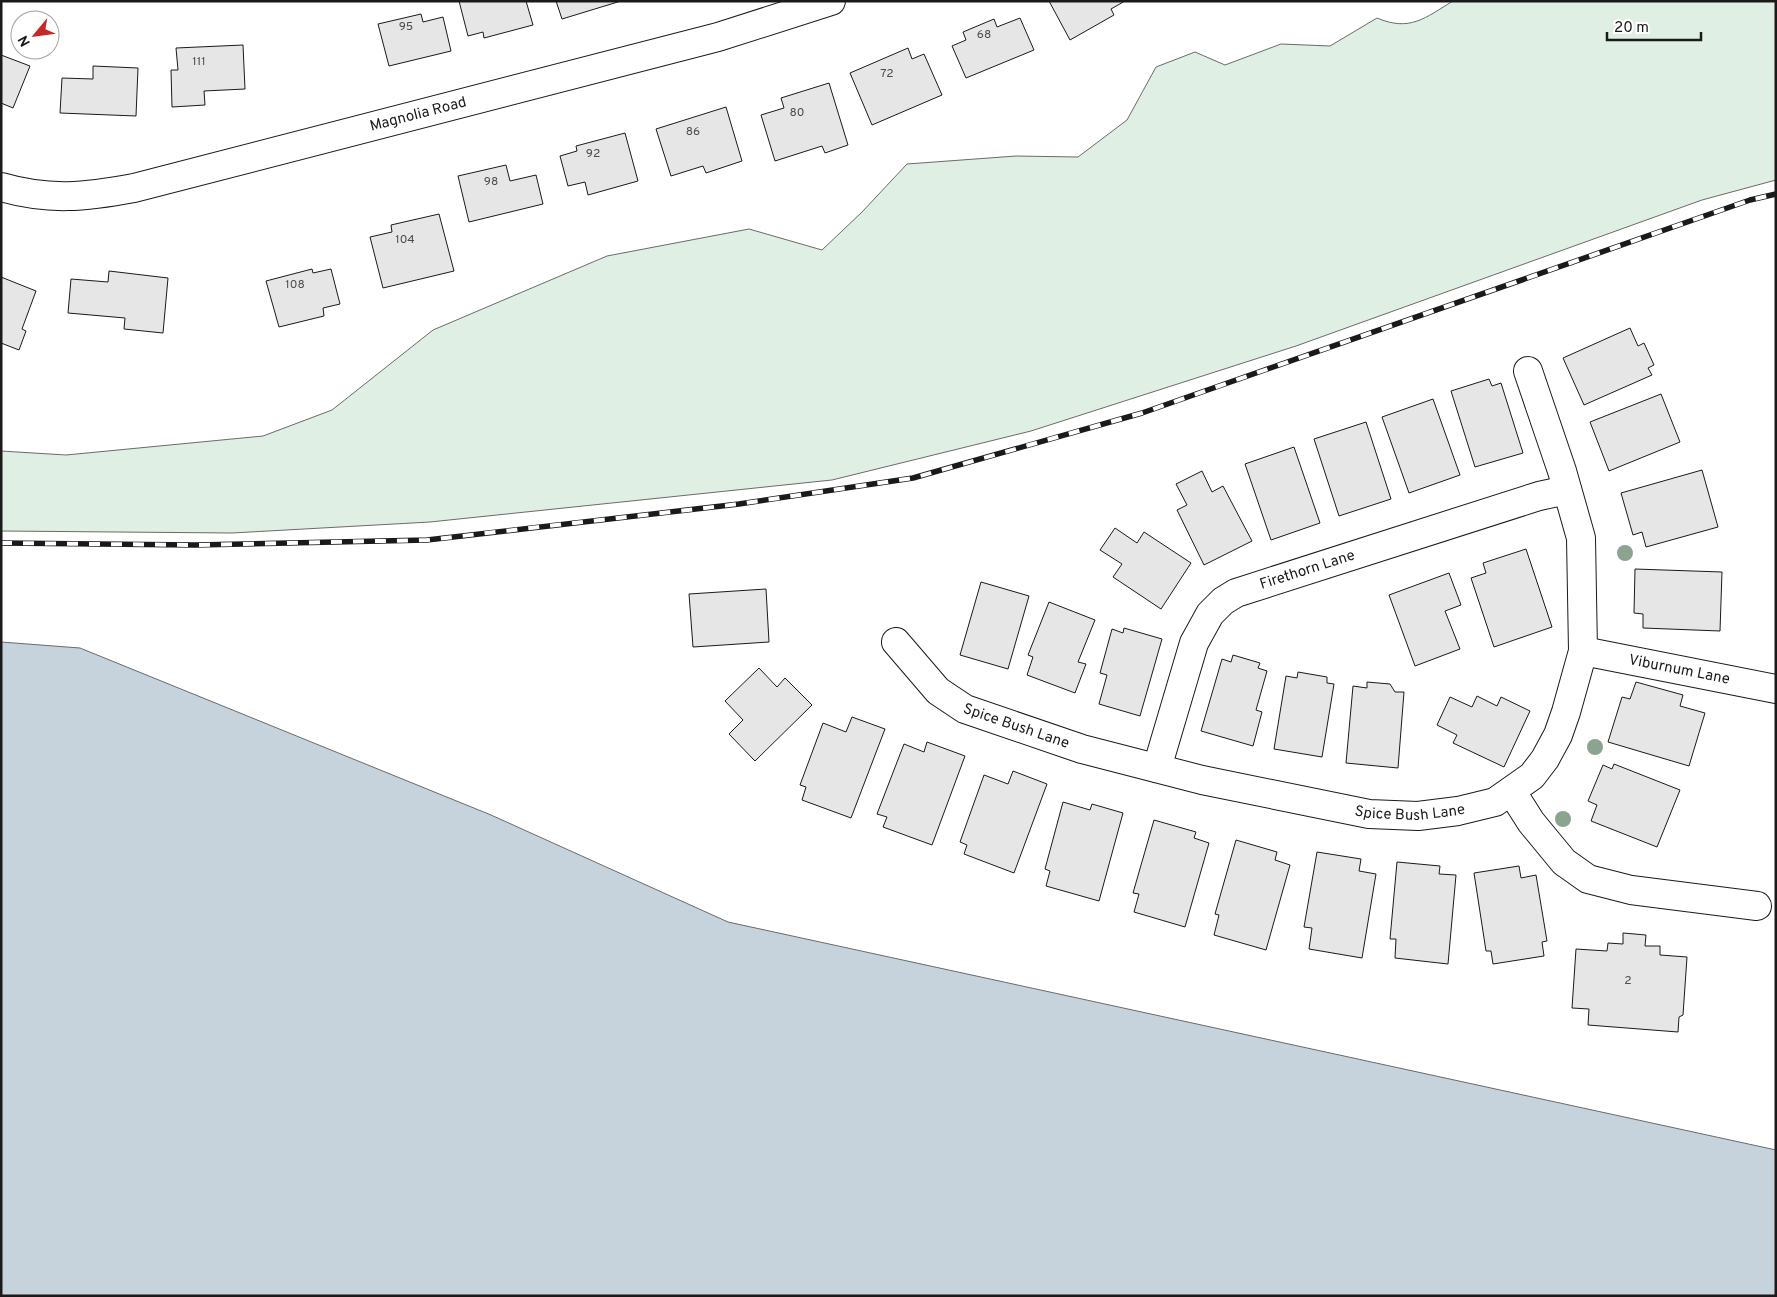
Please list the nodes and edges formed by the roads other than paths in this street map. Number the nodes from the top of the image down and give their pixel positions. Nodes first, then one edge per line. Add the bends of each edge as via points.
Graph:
1 (831, 1) edge
2 (1, 187) edge
3 (1528, 372) dead end
4 (1567, 490) junction
5 (896, 642) dead end
6 (1583, 651) junction
7 (1776, 689) edge
8 (1157, 768) junction
9 (1512, 792) junction
10 (1757, 906) dead end

1 - 2 street, Magnolia Road via 718,37 134,188 61,198
3 - 4 street, Spice Bush Lane
4 - 6 street, Spice Bush Lane via 1581,538
4 - 8 street, Firethorn Lane via 1539,496 1246,590 1223,601 1210,614 1194,643
5 - 8 street, Spice Bush Lane via 938,691 965,709 1082,749
6 - 7 street, Viburnum Lane
6 - 9 street, Spice Bush Lane via 1558,735 1532,776
8 - 9 street, Spice Bush Lane via 1369,814 1418,816 1458,812 1496,802
9 - 10 street via 1531,822 1564,862 1588,879 1631,890

